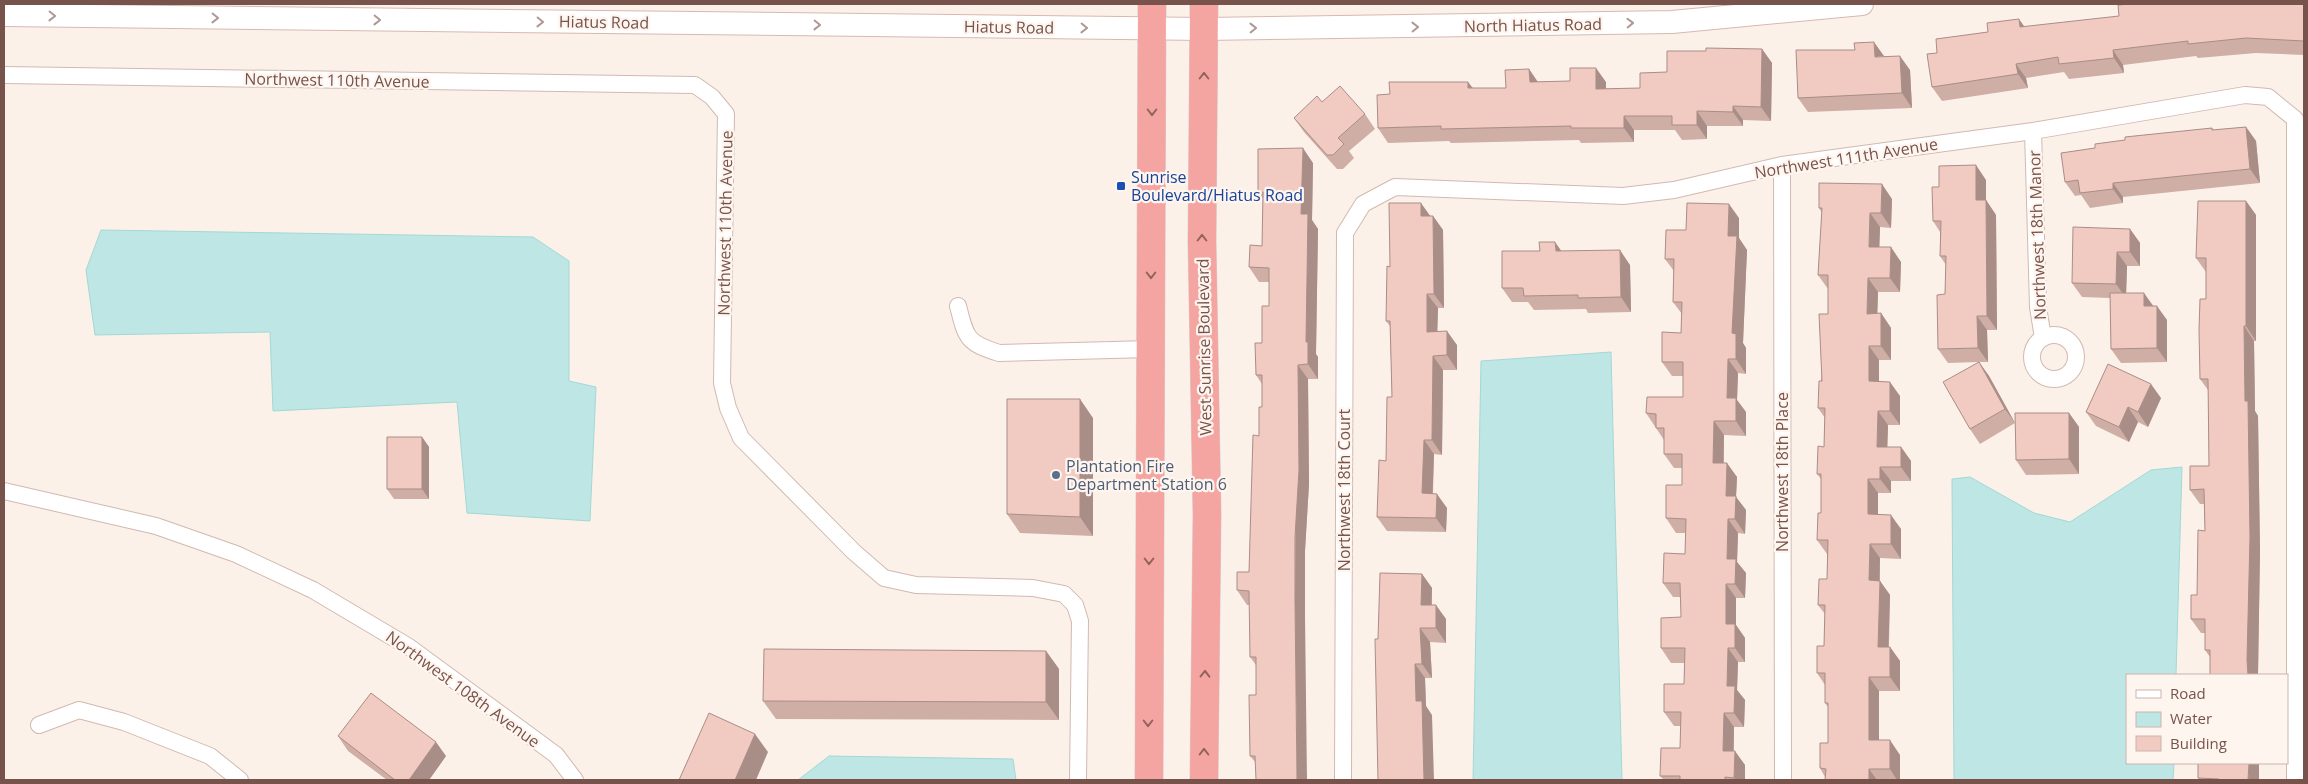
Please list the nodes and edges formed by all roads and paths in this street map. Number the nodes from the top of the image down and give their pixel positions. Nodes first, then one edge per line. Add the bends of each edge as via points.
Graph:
1 (1862, 4) edge
2 (4, 15) edge
3 (1152, 16) edge
4 (1204, 16) edge
5 (4, 75) edge
6 (2033, 132) junction
7 (1782, 164) junction
8 (1363, 204) joint
9 (958, 306) dead end
10 (2043, 338) dead end
11 (1150, 349) junction
12 (4, 491) edge
13 (39, 725) dead end
14 (240, 780) edge
15 (575, 780) edge
16 (1078, 780) edge
17 (1149, 780) edge
18 (1204, 780) edge
19 (1343, 780) edge
20 (1783, 780) edge
21 (2295, 780) edge

4 -> 1 main road, North Hiatus Road via 1672,22
2 -> 3 main road, Hiatus Road
3 - 4 main road, Hiatus Road
3 -> 11 highway
18 -> 4 highway, West Sunrise Boulevard via 1207,515 1202,241
5 - 16 street, Northwest 110th Avenue via 695,85 726,114 722,383 741,438 884,578 916,585 1033,588 1064,594 1075,605 1080,621
6 - 7 street, Northwest 111th Avenue
6 - 10 street, Northwest 18th Manor via 2038,308
6 - 21 street, Northwest 111th Avenue via 2245,95 2268,97 2295,119
7 - 8 street, Northwest 111th Avenue via 1674,190 1623,196 1395,187
7 - 20 street, Northwest 18th Place
8 - 19 street, Northwest 18th Court via 1345,233
9 - 11 street via 966,335 980,347 999,353
11 -> 17 highway
12 - 15 street, Northwest 108th Avenue via 156,526 236,554 313,590 409,647 556,755
13 - 14 street via 79,710 124,722 210,756

